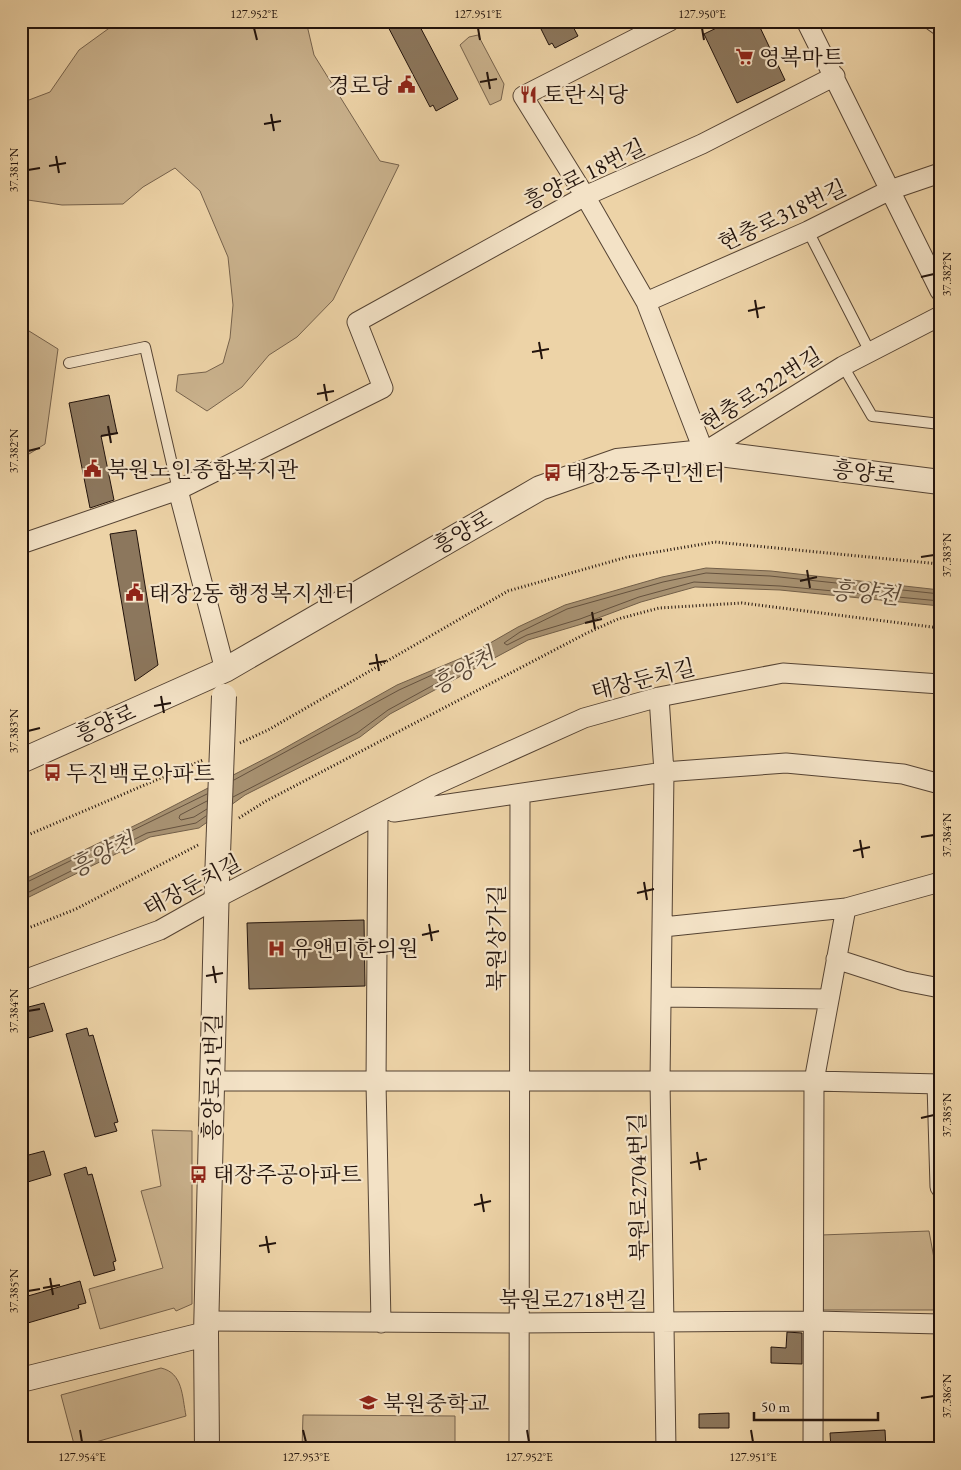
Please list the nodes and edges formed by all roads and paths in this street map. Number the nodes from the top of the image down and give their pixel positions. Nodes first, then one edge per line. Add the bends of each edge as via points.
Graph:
1 (670, 21) edge
2 (806, 21) edge
3 (933, 21) edge
4 (940, 26) edge
5 (835, 76) junction
6 (940, 173) edge
7 (890, 190) junction
8 (585, 196) junction
9 (808, 231) junction
10 (940, 291) edge
11 (646, 302) junction
12 (940, 316) edge
13 (870, 352) junction
14 (69, 363) dead end
15 (843, 366) junction
16 (940, 424) edge
17 (704, 452) junction
18 (940, 482) edge
19 (178, 490) junction
20 (21, 544) edge
21 (940, 564) edge
22 (940, 628) edge
23 (225, 670) junction
24 (940, 684) edge
25 (659, 697) junction
26 (233, 746) dead end
27 (206, 758) dead end
28 (21, 760) edge
29 (664, 772) junction
30 (940, 784) edge
31 (520, 794) junction
32 (378, 815) junction
33 (233, 822) dead end
34 (21, 838) edge
35 (201, 844) dead end
36 (940, 882) edge
37 (217, 889) junction
38 (846, 908) junction
39 (662, 927) junction
40 (21, 931) edge
41 (836, 959) junction
42 (21, 981) edge
43 (940, 988) edge
44 (662, 998) junction
45 (828, 999) junction
46 (520, 1081) junction
47 (660, 1081) junction
48 (814, 1081) junction
49 (212, 1082) junction
50 (376, 1083) junction
51 (938, 1084) edge
52 (940, 1187) edge
53 (814, 1321) junction
54 (381, 1323) junction
55 (519, 1323) junction
56 (665, 1323) junction
57 (940, 1324) edge
58 (206, 1328) junction
59 (21, 1380) edge
60 (207, 1449) edge
61 (518, 1449) edge
62 (666, 1449) edge
63 (813, 1449) edge

1 - 8 street via 524,96
2 - 5 street
3 - 4 street
5 - 7 street
5 - 8 street, 흥양로 18번길 via 702,144
6 - 7 street, 현충로318번길
7 - 9 street, 현충로318번길
7 - 10 street
8 - 11 street
8 - 19 street, 흥양로 18번길 via 357,322 383,388
9 - 11 street, 현충로318번길
9 - 13 lane
11 - 17 street
12 - 13 street, 현충로322번길
13 - 15 street, 현충로322번길
14 - 19 lane via 145,347
15 - 16 lane, 현충로322번길 via 872,416
15 - 17 street, 현충로322번길
17 - 18 street, 흥양로
17 - 23 street, 흥양로 via 617,461 540,488
19 - 20 street
19 - 23 street
21 - 26 path via 715,542 627,557 508,591 268,730
22 - 33 path via 742,603 659,608 618,619 266,801
23 - 28 street, 흥양로
23 - 37 street, 흥양로51번길, bridge
24 - 25 street, 태장둔치길 via 783,673
25 - 29 street
25 - 32 street, 태장둔치길 via 584,718 435,785
27 - 34 path
29 - 30 street via 786,763 903,774
29 - 31 street
29 - 39 street
31 - 32 street
31 - 46 street, 북원상가길
32 - 37 street, 태장둔치길
32 - 50 street
35 - 40 path via 76,909
36 - 38 street
37 - 42 street, 태장둔치길 via 160,930
37 - 49 street, 흥양로51번길
38 - 39 street
38 - 41 street
39 - 44 street
41 - 43 street via 904,981
41 - 45 street
44 - 45 street
44 - 47 street
45 - 48 street
46 - 47 street, 북원로2704번길
46 - 50 street, 북원로2704번길
46 - 55 street
47 - 48 street, 북원로2704번길
47 - 56 street, 북원로2704번길
48 - 51 street, 북원로2704번길
48 - 53 street
49 - 50 street, 북원로2704번길
49 - 58 street, 흥양로51번길
50 - 54 street
51 - 52 street, 북원로2704번길
53 - 56 street, 북원로2718번길
53 - 57 street, 북원로2718번길
53 - 63 street
54 - 55 street, 북원로2718번길
54 - 58 street, 북원로2718번길
55 - 56 street, 북원로2718번길
55 - 61 street
56 - 62 street, 북원로2704번길
58 - 59 street
58 - 60 street, 흥양로51번길

